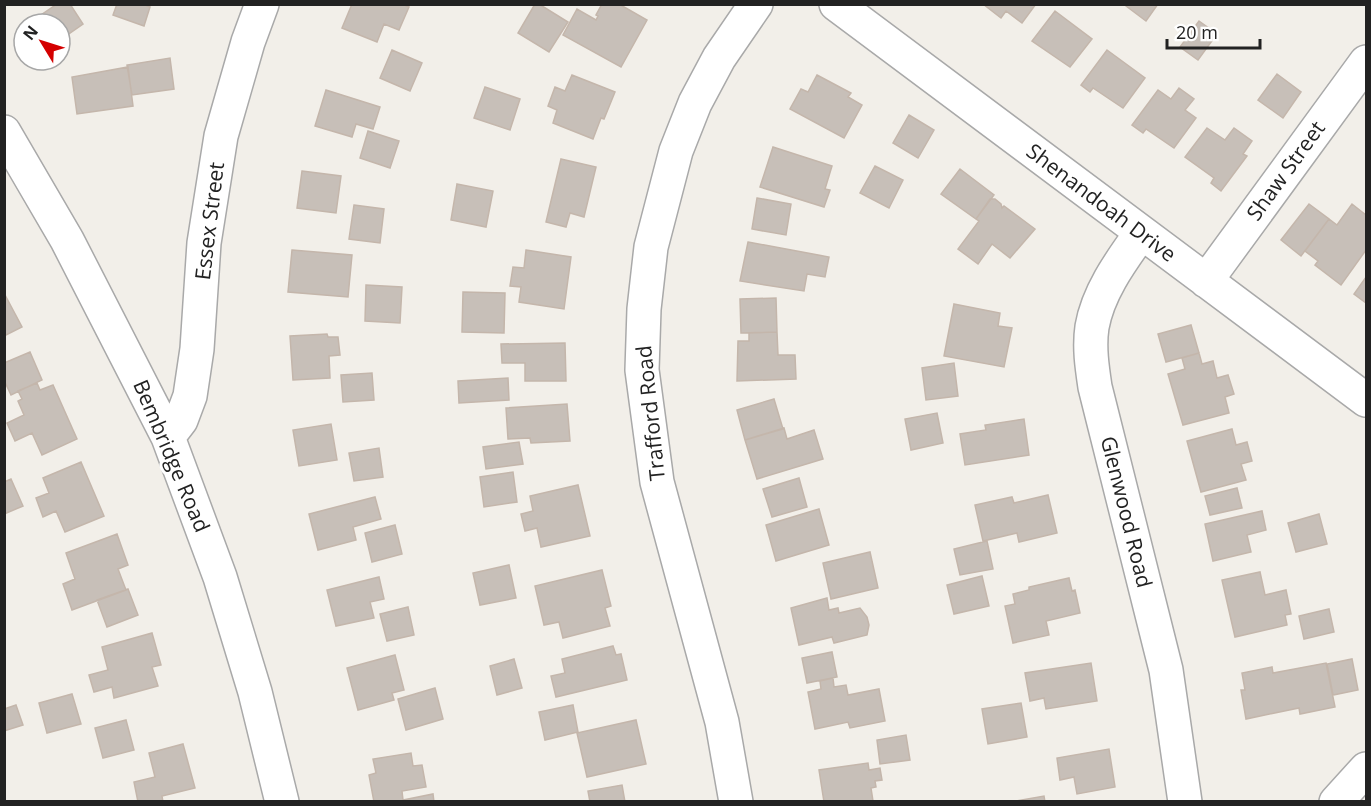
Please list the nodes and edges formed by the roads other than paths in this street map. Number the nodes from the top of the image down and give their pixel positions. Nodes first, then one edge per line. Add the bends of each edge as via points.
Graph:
1 (262, 4) edge
2 (756, 4) edge
3 (836, 4) edge
4 (1366, 62) edge
5 (4, 132) edge
6 (1141, 233) junction
7 (1206, 282) junction
8 (1366, 400) edge
9 (168, 437) junction
10 (1366, 769) edge
11 (282, 801) edge
12 (736, 801) edge
13 (1185, 801) edge
14 (1336, 801) edge

1 - 9 street, Essex Street via 221,136 204,243 190,396 181,420
2 - 12 street, Trafford Road via 719,58 676,151 651,247 642,360 657,482 722,722
3 - 6 street, Shenandoah Drive
4 - 7 street, Shaw Street
5 - 9 street, Bembridge Road via 67,240
6 - 7 street, Shenandoah Drive
6 - 13 street, Glenwood Road via 1112,276 1101,301 1092,326 1091,352 1095,387 1166,670
7 - 8 street, Shenandoah Drive
9 - 11 street, Bembridge Road via 220,577 255,692
10 - 14 street

